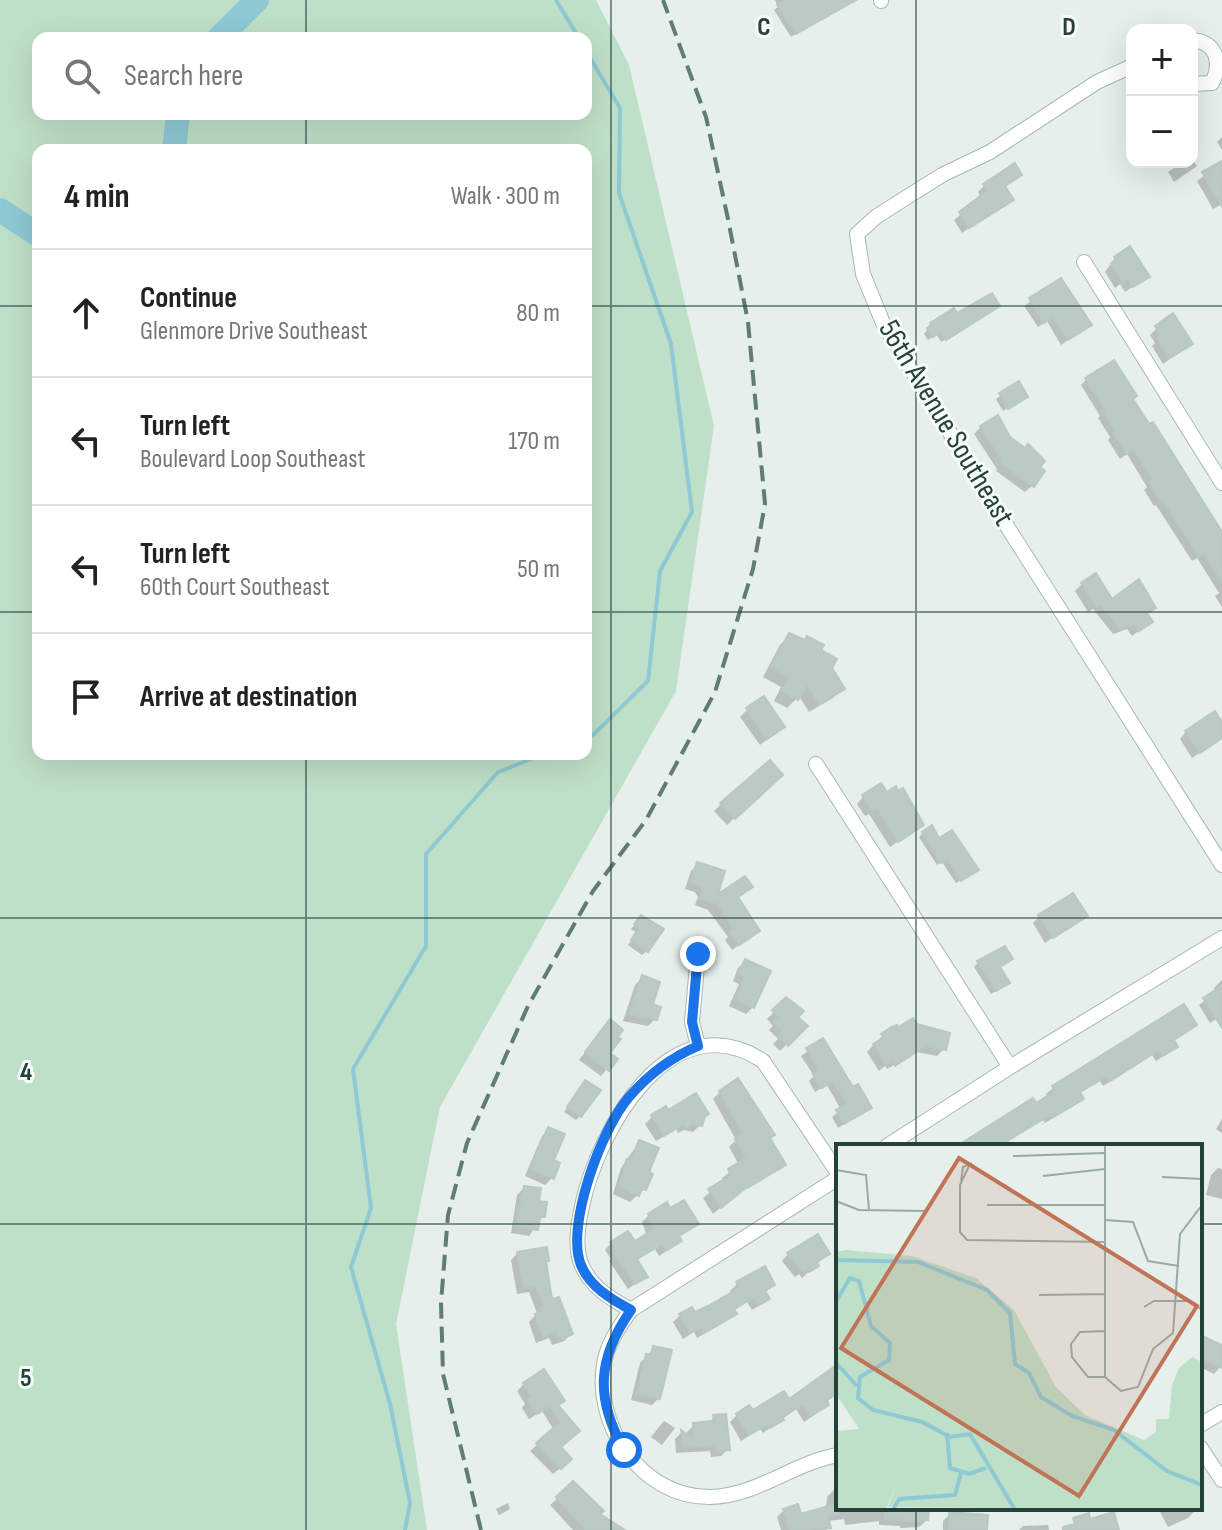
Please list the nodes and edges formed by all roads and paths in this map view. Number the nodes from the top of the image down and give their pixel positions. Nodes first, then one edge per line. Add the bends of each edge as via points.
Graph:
1 (1198, 40) edge
2 (1126, 72) edge
3 (1198, 84) edge
4 (1084, 262) dead end
5 (1222, 483) edge
6 (816, 764) dead end
7 (1222, 865) edge
8 (1222, 938) edge
9 (698, 954) dead end
10 (698, 1046) junction
11 (1010, 1067) junction
12 (890, 1144) edge
13 (836, 1172) edge
14 (836, 1176) edge
15 (631, 1310) junction
16 (1222, 1412) edge
17 (1202, 1424) edge
18 (1202, 1450) edge
19 (836, 1455) edge
20 (1222, 1480) edge

1 - 3 street via 1216,51 1222,65 1212,83
2 - 7 street, 56th Avenue Southeast via 1097,82 990,152 942,175 857,234 863,274 883,323
4 - 5 street
6 - 11 street
8 - 11 street
9 - 10 street via 692,1022
10 - 13 street via 719,1045 763,1061
10 - 15 street via 655,1071 627,1099 586,1186 577,1228 581,1265 603,1294
11 - 12 street
14 - 15 street
15 - 19 street via 605,1358 603,1393 610,1425 624,1450 648,1474 676,1491 709,1497 748,1491
16 - 17 street
18 - 20 street

